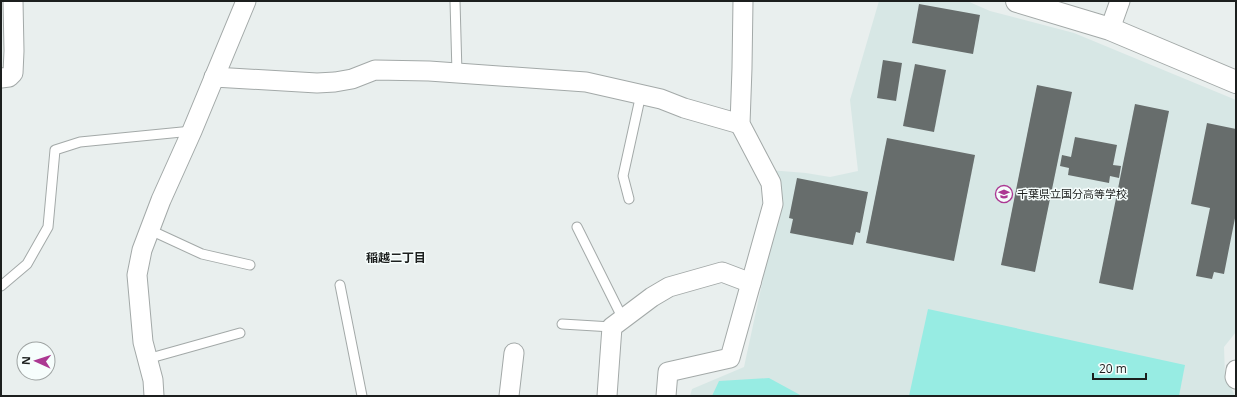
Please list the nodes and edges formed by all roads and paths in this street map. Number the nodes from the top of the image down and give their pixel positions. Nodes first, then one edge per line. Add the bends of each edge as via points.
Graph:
1 (13, 1) edge
2 (246, 1) edge
3 (455, 1) edge
4 (743, 1) edge
5 (1120, 1) edge
6 (1022, 2) edge
7 (1110, 29) junction
8 (457, 73) junction
9 (214, 77) junction
10 (1, 78) edge
11 (1236, 82) edge
12 (641, 94) junction
13 (740, 124) junction
14 (192, 131) junction
15 (629, 199) dead end
16 (577, 227) dead end
17 (150, 230) junction
18 (250, 265) dead end
19 (751, 283) junction
20 (340, 285) dead end
21 (1, 286) edge
22 (617, 323) junction
23 (562, 324) dead end
24 (240, 333) dead end
25 (514, 353) dead end
26 (148, 359) junction
27 (1236, 370) edge
28 (1236, 379) edge
29 (154, 396) edge
30 (362, 396) edge
31 (509, 396) edge
32 (606, 396) edge
33 (666, 396) edge

1 - 10 street via 13,73 9,77
2 - 9 street
3 - 8 lane
4 - 13 street
5 - 7 street
6 - 7 street
7 - 11 street
8 - 9 street via 375,70 352,79 317,83
8 - 12 street via 586,82
9 - 14 street
12 - 13 street
12 - 15 lane via 623,176
13 - 19 street via 772,183 773,204
14 - 17 street
14 - 21 lane via 80,142 55,150 48,227 27,264
16 - 22 lane
17 - 18 lane via 202,254
17 - 26 street via 142,250 137,275 143,342
19 - 22 street via 722,272 699,278 669,287
19 - 33 street via 730,358 668,372
20 - 30 lane
22 - 23 lane
22 - 32 street
24 - 26 lane
25 - 31 street
26 - 29 street
27 - 28 street

